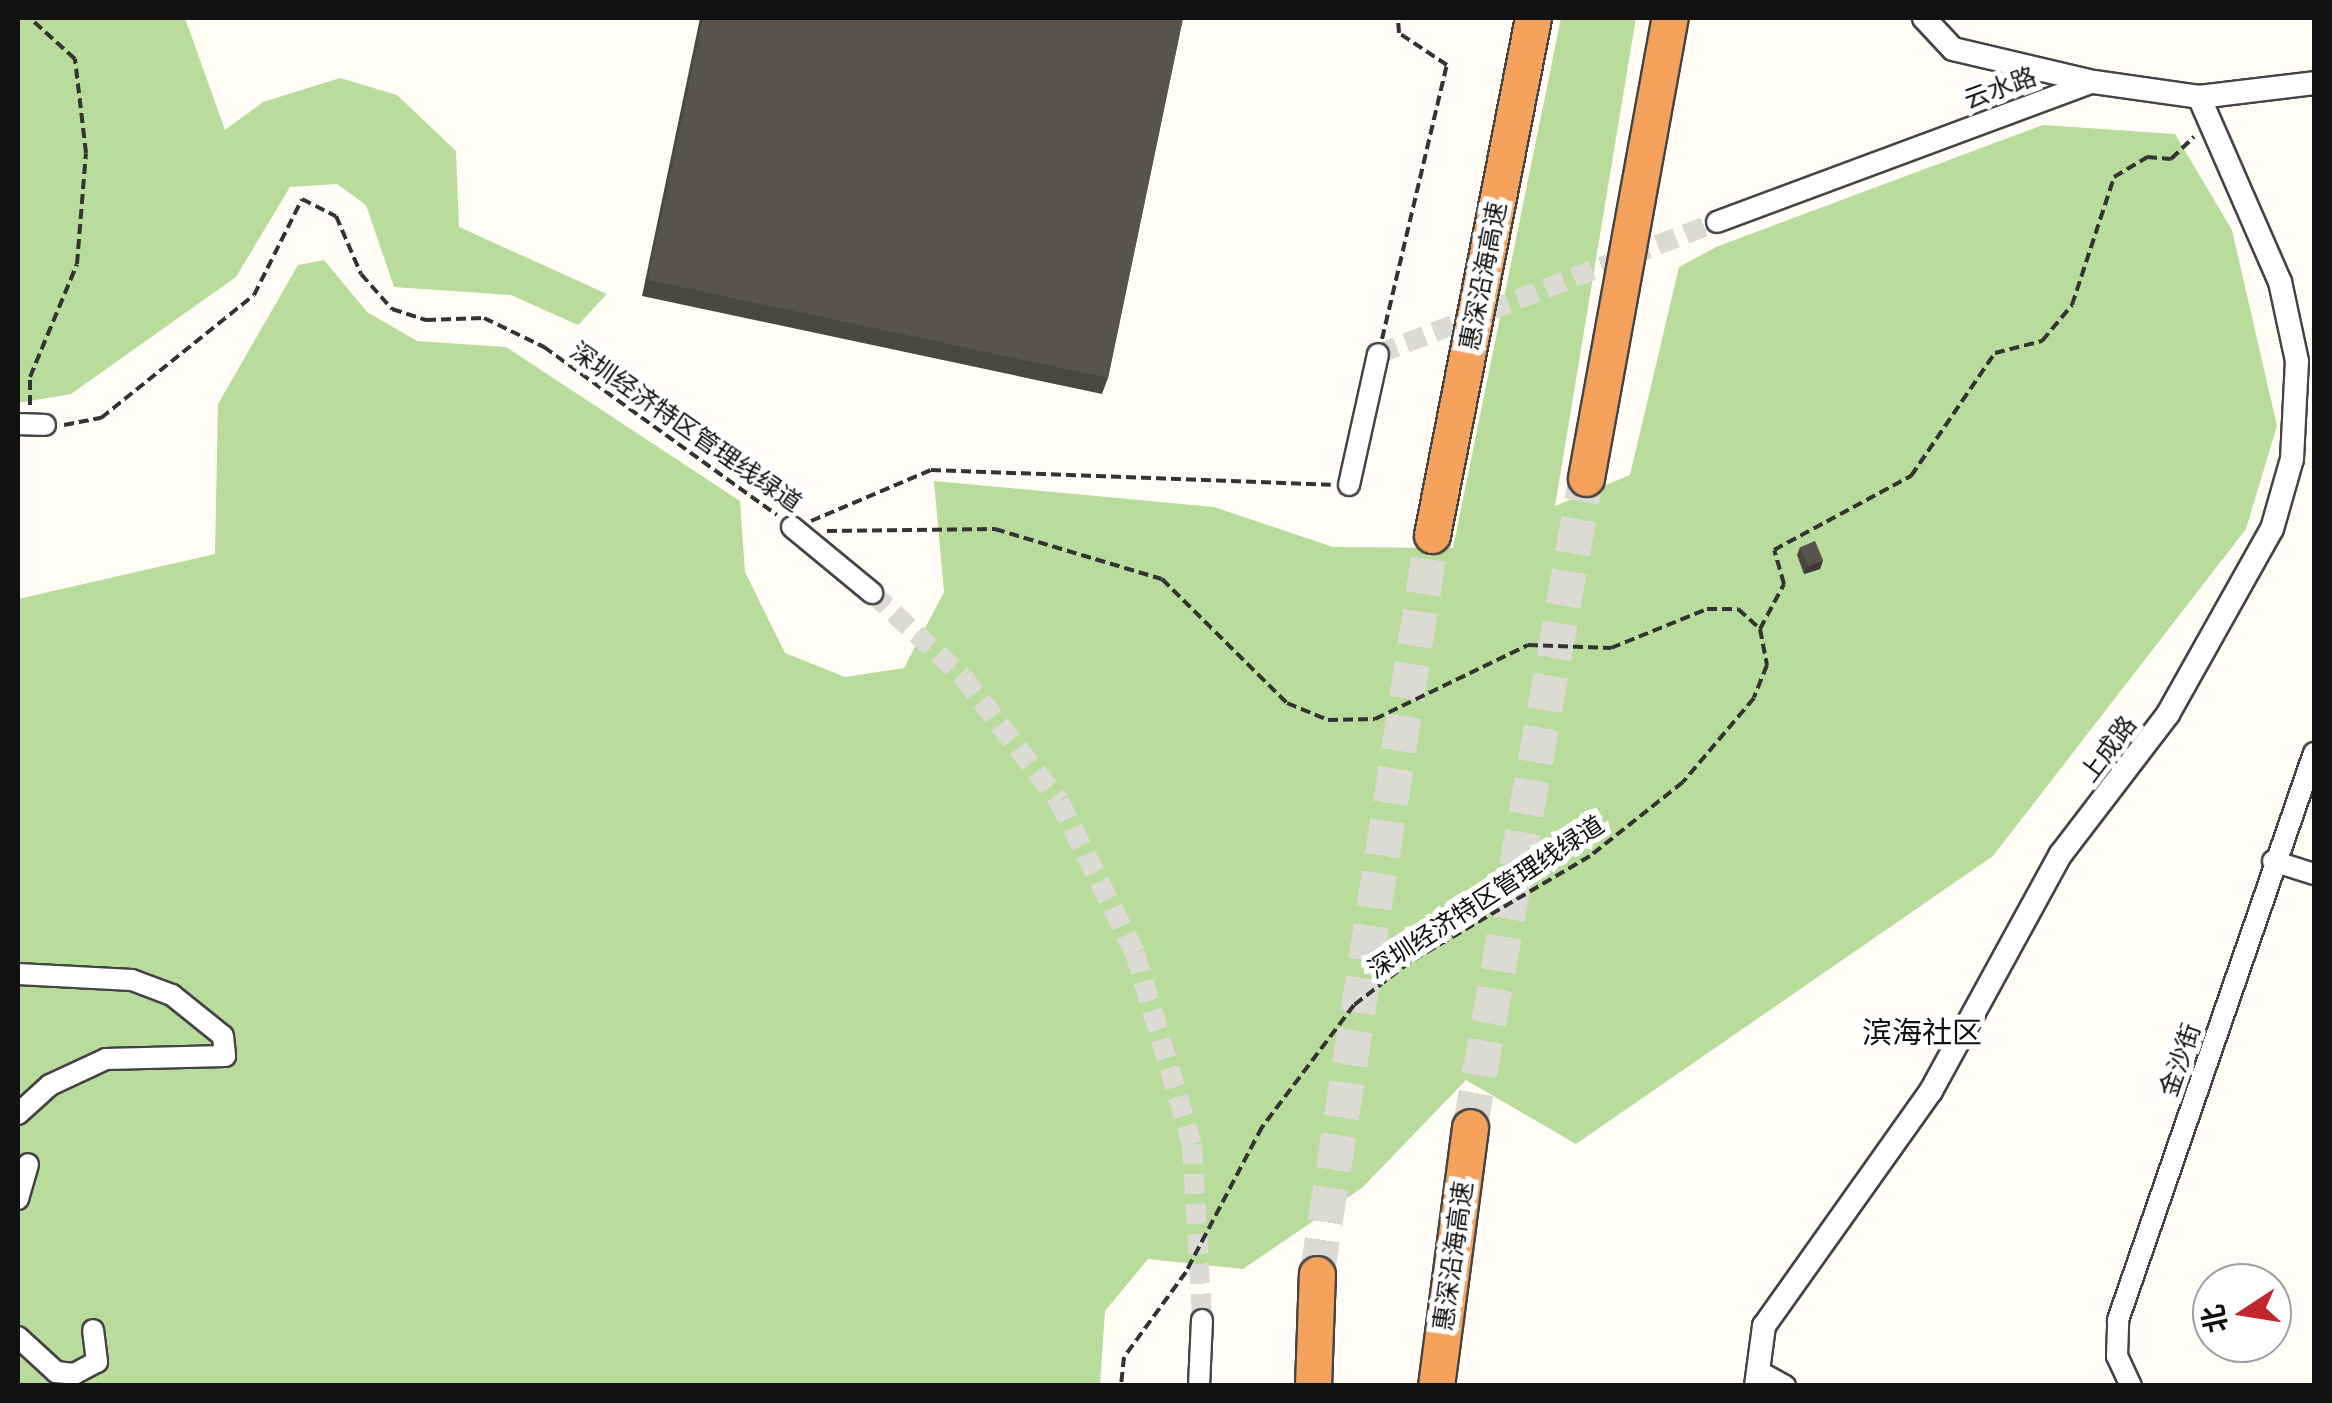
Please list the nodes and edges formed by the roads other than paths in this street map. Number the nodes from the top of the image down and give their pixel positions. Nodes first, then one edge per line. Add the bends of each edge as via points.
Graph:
1 (1533, 18) edge
2 (1670, 18) edge
3 (1924, 18) edge
4 (2094, 82) junction
5 (2314, 83) edge
6 (2198, 98) junction
7 (1717, 222) tunnel mouth
8 (1378, 354) road end
9 (18, 424) edge
10 (45, 425) road end
11 (1586, 478) tunnel mouth
12 (1350, 485) road end
13 (792, 527) road end
14 (1432, 535) tunnel mouth
15 (872, 593) tunnel mouth
16 (2314, 753) edge
17 (2274, 861) junction
18 (2314, 874) edge
19 (18, 974) edge
20 (18, 1114) edge
21 (1470, 1126) tunnel mouth
22 (28, 1164) dead end
23 (18, 1198) edge
24 (1317, 1274) tunnel mouth
25 (1202, 1320) tunnel mouth
26 (93, 1330) dead end
27 (18, 1337) edge
28 (1757, 1378) edge
29 (1200, 1386) edge
30 (1313, 1386) edge
31 (1436, 1386) edge
32 (1785, 1386) edge
33 (2131, 1386) edge

1 - 14 highway, 惠深沿海高速
2 - 11 highway
3 - 4 street via 1952,49
4 - 6 street, 云水路
4 - 7 street, 云水路
5 - 6 street, 云水路
6 - 28 street, 上成路 via 2280,282 2297,361 2292,460 2272,530 2168,714 2061,854 1931,1092 1764,1326
8 - 12 street
9 - 10 street
13 - 15 street
16 - 17 street, 金沙街
17 - 18 street
17 - 33 street, 金沙街 via 2118,1320 2117,1356
19 - 20 street via 132,980 172,995 223,1036 226,1056 106,1059 50,1085
21 - 31 highway, 惠深沿海高速
22 - 23 street
24 - 30 highway
25 - 29 street
26 - 27 street via 96,1362 74,1374 56,1372
28 - 32 street

